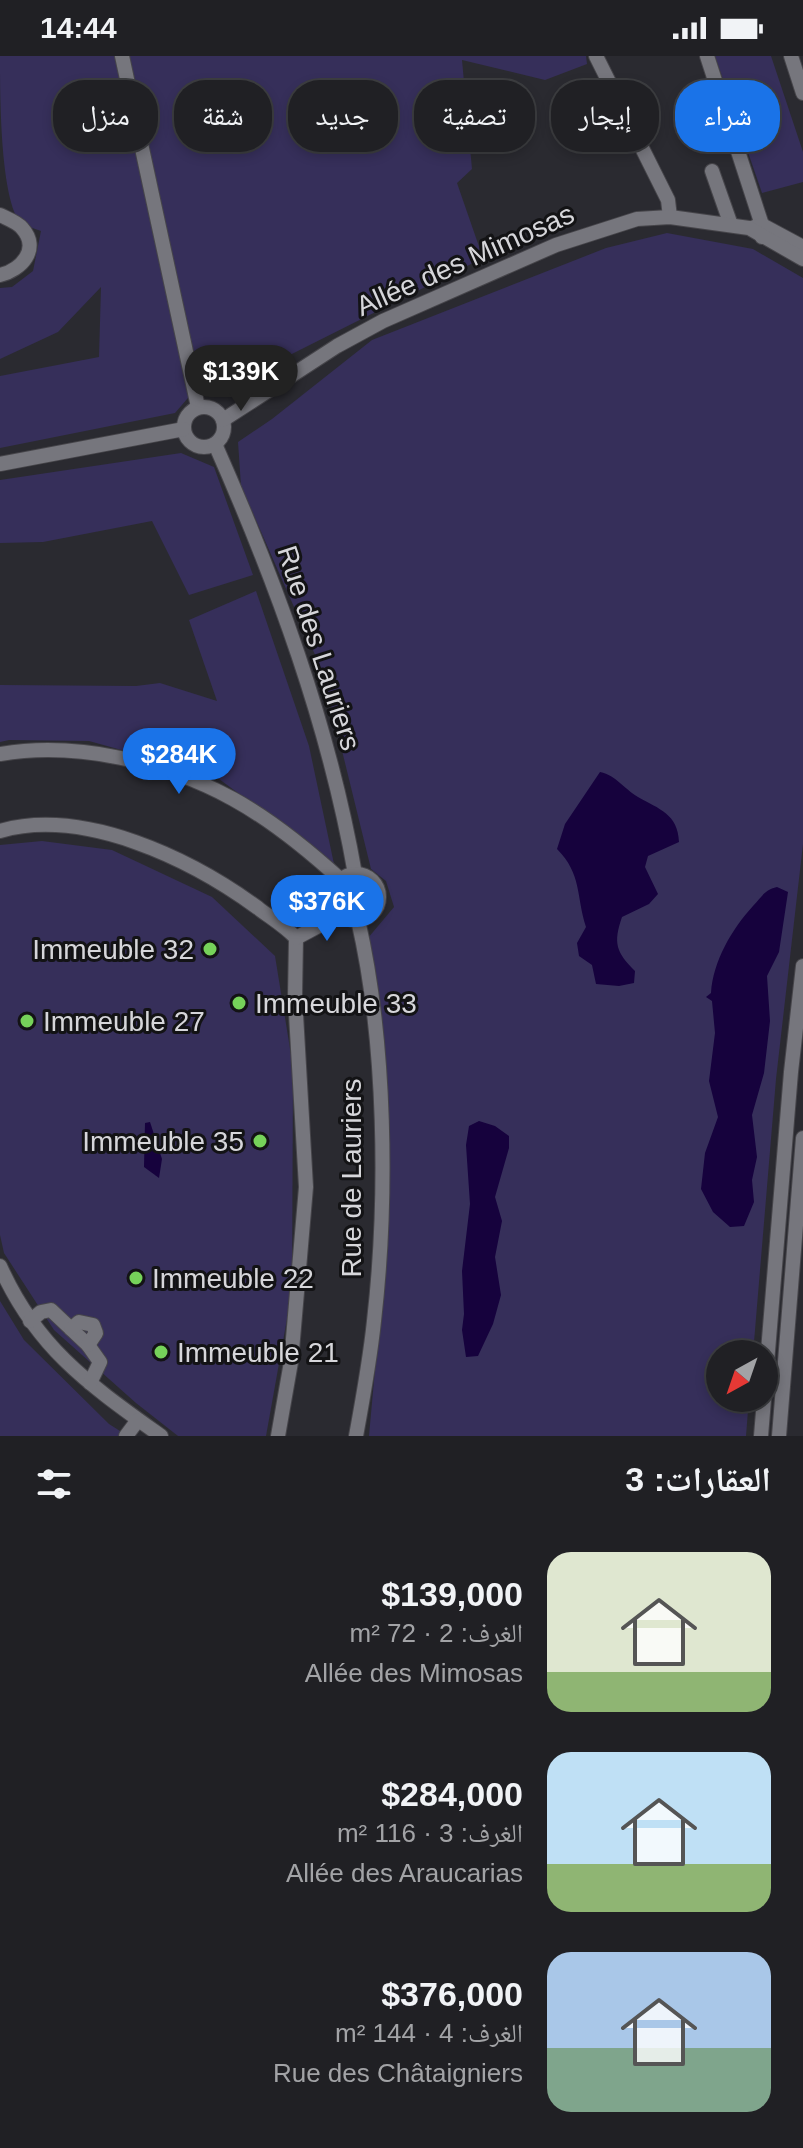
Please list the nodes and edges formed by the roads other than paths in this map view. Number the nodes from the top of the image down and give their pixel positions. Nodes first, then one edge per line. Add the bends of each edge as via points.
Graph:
1 (122, 56) edge
2 (596, 56) edge
3 (707, 56) edge
4 (791, 56) edge
5 (803, 93) edge
6 (712, 171) dead end
7 (0, 215) edge
8 (670, 217) junction
9 (731, 225) junction
10 (758, 230) junction
11 (803, 247) edge
12 (803, 259) edge
13 (0, 275) edge
14 (198, 407) junction
15 (223, 420) junction
16 (184, 429) junction
17 (215, 444) junction
18 (0, 464) edge
19 (0, 754) edge
20 (0, 831) edge
21 (348, 877) junction
22 (341, 914) junction
23 (358, 920) junction
24 (296, 938) junction
25 (803, 966) edge
26 (803, 1138) edge
27 (0, 1266) edge
28 (30, 1321) junction
29 (90, 1383) junction
30 (138, 1420) junction
31 (126, 1436) edge
32 (161, 1436) edge
33 (278, 1436) edge
34 (356, 1436) edge
35 (761, 1436) edge
36 (779, 1436) edge

1 - 14 street
2 - 8 street via 668,200
3 - 10 street
4 - 5 street
6 - 9 street
7 - 13 street via 24,229 29,245 19,268
8 - 9 street, Allée des Mimosas
8 - 15 street, Allée des Mimosas via 637,219 556,245 383,321
9 - 10 street, Allée des Mimosas
10 - 11 street, Allée des Mimosas
10 - 12 street, Allée des Mimosas
14 - 15 street via 215,409
14 - 16 street via 187,415
15 - 17 street via 224,432
16 - 17 street via 196,445
16 - 18 street
17 - 21 street, Rue des Lauriers via 248,519 317,711 349,838
19 - 21 street via 90,753 178,775 224,794
20 - 24 street via 70,828 129,840 218,881
21 - 22 street via 335,888 333,898
21 - 23 street via 372,880 379,897 372,914
22 - 23 street
22 - 24 street
23 - 34 street, Rue de Lauriers via 373,1015 382,1171 375,1311
24 - 33 street via 306,1187 291,1362
25 - 35 street
26 - 36 street
27 - 28 street
28 - 29 street
28 - 29 street via 51,1310 71,1329 84,1321 93,1325 96,1333 88,1345 100,1362
29 - 30 street
30 - 31 street
30 - 32 street

